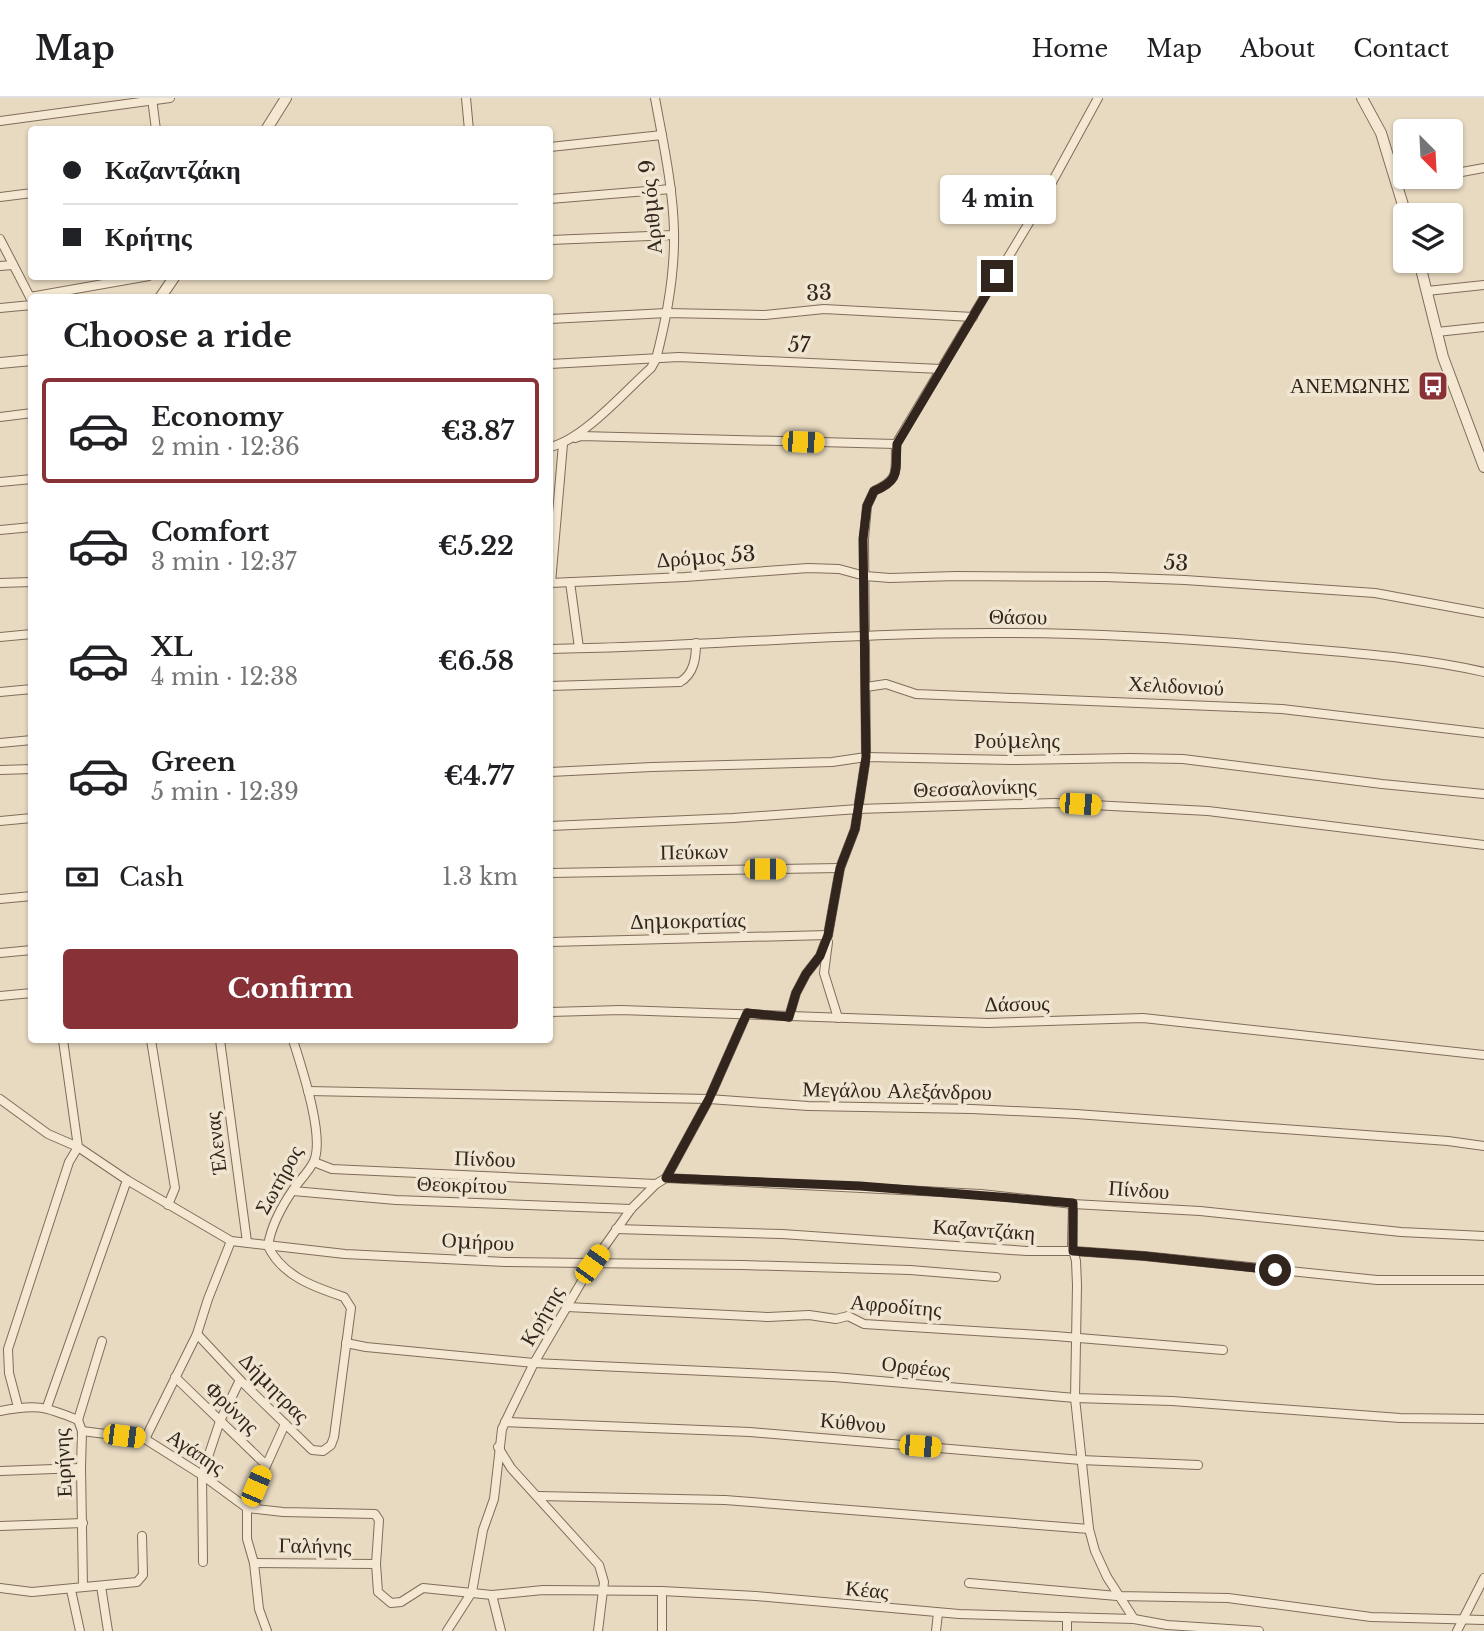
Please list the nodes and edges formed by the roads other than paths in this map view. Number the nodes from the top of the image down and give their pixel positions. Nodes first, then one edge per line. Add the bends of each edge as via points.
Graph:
1 (170, 98) edge
2 (286, 98) edge
3 (466, 98) edge
4 (655, 98) edge
5 (1098, 98) edge
6 (1362, 98) edge
7 (152, 99) edge
8 (0, 121) edge
9 (155, 126) edge
10 (268, 126) edge
11 (469, 126) edge
12 (662, 135) junction
13 (553, 147) edge
14 (1484, 168) edge
15 (1393, 170) edge
16 (1463, 172) edge
17 (671, 188) junction
18 (28, 194) edge
19 (0, 197) edge
20 (553, 199) edge
21 (674, 235) junction
22 (0, 239) edge
23 (553, 240) edge
24 (13, 265) junction
25 (0, 267) edge
26 (1422, 273) edge
27 (130, 280) edge
28 (1484, 285) edge
29 (1427, 291) junction
30 (64, 294) edge
31 (28, 295) edge
32 (28, 302) edge
33 (0, 307) edge
34 (667, 313) junction
35 (973, 317) junction
36 (553, 319) edge
37 (1484, 327) edge
38 (1437, 332) junction
39 (656, 359) junction
40 (28, 360) edge
41 (0, 363) edge
42 (553, 364) edge
43 (941, 369) junction
44 (28, 414) edge
45 (0, 417) edge
46 (566, 442) junction
47 (897, 444) junction
48 (553, 446) edge
49 (1484, 467) edge
50 (28, 479) edge
51 (0, 482) edge
52 (553, 525) edge
53 (28, 527) edge
54 (0, 530) edge
55 (865, 576) junction
56 (28, 582) edge
57 (570, 582) junction
58 (0, 583) edge
59 (553, 583) edge
60 (1484, 614) edge
61 (28, 634) edge
62 (866, 636) junction
63 (0, 637) edge
64 (696, 643) junction
65 (579, 648) junction
66 (553, 649) edge
67 (1484, 672) edge
68 (553, 687) edge
69 (866, 687) junction
70 (28, 689) edge
71 (0, 692) edge
72 (1484, 733) edge
73 (28, 740) edge
74 (0, 743) edge
75 (866, 757) junction
76 (28, 769) edge
77 (0, 770) edge
78 (553, 772) edge
79 (1484, 794) edge
80 (858, 809) junction
81 (28, 818) edge
82 (0, 821) edge
83 (553, 826) edge
84 (1484, 845) edge
85 (840, 868) junction
86 (553, 873) edge
87 (28, 896) edge
88 (0, 899) edge
89 (828, 935) junction
90 (553, 942) edge
91 (28, 950) edge
92 (0, 953) edge
93 (28, 993) edge
94 (0, 996) edge
95 (553, 1012) edge
96 (747, 1013) junction
97 (789, 1017) junction
98 (838, 1018) junction
99 (62, 1043) edge
100 (151, 1043) edge
101 (220, 1043) edge
102 (294, 1043) edge
103 (1484, 1055) edge
104 (307, 1091) junction
105 (0, 1099) edge
106 (709, 1099) junction
107 (1484, 1146) edge
108 (78, 1147) junction
109 (314, 1162) junction
110 (666, 1178) junction
111 (127, 1180) junction
112 (656, 1184) junction
113 (293, 1191) junction
114 (1073, 1203) junction
115 (169, 1205) junction
116 (631, 1209) junction
117 (616, 1229) junction
118 (1484, 1236) edge
119 (231, 1241) junction
120 (247, 1242) junction
121 (268, 1246) junction
122 (1073, 1251) junction
123 (592, 1264) junction
124 (996, 1277) dead end
125 (1484, 1280) edge
126 (567, 1307) junction
127 (197, 1334) junction
128 (1076, 1338) junction
129 (102, 1341) dead end
130 (346, 1343) junction
131 (1223, 1350) dead end
132 (534, 1363) junction
133 (175, 1377) junction
134 (240, 1380) junction
135 (1075, 1398) junction
136 (18, 1407) junction
137 (47, 1407) junction
138 (0, 1411) edge
139 (1484, 1419) edge
140 (78, 1420) junction
141 (220, 1421) junction
142 (505, 1422) junction
143 (285, 1424) junction
144 (82, 1431) junction
145 (145, 1439) junction
146 (498, 1447) junction
147 (1081, 1460) junction
148 (265, 1464) junction
149 (1198, 1465) dead end
150 (81, 1468) junction
151 (0, 1471) edge
152 (202, 1475) junction
153 (538, 1496) junction
154 (247, 1508) junction
155 (83, 1523) junction
156 (0, 1527) edge
157 (1089, 1529) junction
158 (142, 1536) dead end
159 (203, 1562) dead end
160 (254, 1563) junction
161 (376, 1564) junction
162 (1484, 1578) edge
163 (969, 1583) dead end
164 (100, 1586) junction
165 (83, 1587) junction
166 (0, 1588) edge
167 (71, 1590) junction
168 (602, 1591) junction
169 (662, 1591) junction
170 (472, 1592) junction
171 (492, 1595) junction
172 (1118, 1596) junction
173 (938, 1613) junction
174 (1067, 1618) junction
175 (1134, 1619) junction
176 (1463, 1619) junction
177 (1484, 1620) edge
178 (80, 1631) edge
179 (108, 1631) edge
180 (267, 1631) edge
181 (447, 1631) edge
182 (500, 1631) edge
183 (598, 1631) edge
184 (662, 1631) edge
185 (936, 1631) edge
186 (1067, 1631) edge
187 (1245, 1631) edge
188 (1259, 1631) edge
189 (1457, 1631) edge

1 - 7 street
2 - 10 street
3 - 11 street
4 - 12 street, Αριθμός 9
5 - 35 street
6 - 15 street via 1381,133
7 - 8 street
7 - 9 street
12 - 13 street
12 - 17 street, Αριθμός 9
14 - 16 street
17 - 20 street
17 - 21 street, Αριθμός 9
18 - 19 street
21 - 23 street
21 - 34 street, Αριθμός 9
22 - 24 street
24 - 25 street
24 - 31 street
26 - 29 street
27 - 30 street
28 - 29 street
29 - 38 street
32 - 33 street
34 - 35 street, 33 via 765,315 824,309
34 - 36 street, 33
34 - 39 street, Αριθμός 9
35 - 43 street
37 - 38 street
38 - 49 street
39 - 42 street, 57
39 - 43 street, 57
39 - 46 street
40 - 41 street
43 - 47 street
44 - 45 street
46 - 47 street via 581,436 638,436
46 - 48 street
46 - 52 street
47 - 55 street via 895,474 889,485 874,491 867,506
50 - 51 street
53 - 54 street
55 - 57 street, Δρόμος 53 via 808,568
55 - 60 street, 53 via 1185,580 1375,593
55 - 62 street
56 - 58 street
57 - 59 street, Δρόμος 53
57 - 65 street
61 - 63 street
62 - 64 street, Θάσου
62 - 67 street, Θάσου via 1005,633 1231,642 1413,660
62 - 69 street
64 - 65 street, Θάσου
64 - 68 street via 692,669 680,682
65 - 66 street, Θάσου
69 - 72 street, Χελιδονιού via 886,684 916,694 1282,709
69 - 75 street
70 - 71 street
73 - 74 street
75 - 78 street, Ρούμελης
75 - 79 street, Ρούμελης via 1183,760
75 - 80 street
76 - 77 street
80 - 83 street, Θεσσαλονίκης
80 - 84 street, Θεσσαλονίκης via 1054,803 1208,811
80 - 85 street
81 - 82 street
85 - 86 street, Πεύκων
85 - 89 street
87 - 88 street
89 - 90 street, Δημοκρατίας
89 - 97 street via 796,993
89 - 98 street via 824,973
91 - 92 street
93 - 94 street
95 - 96 street, Δάσους
96 - 97 street, Δάσους
96 - 106 street
97 - 98 street, Δάσους
98 - 103 street, Δάσους via 988,1023 1143,1018
99 - 108 street
100 - 115 street via 174,1179
101 - 120 street, Έλενας
102 - 104 street, Σωτήρος
104 - 106 street, Μεγάλου Αλεξάνδρου
104 - 109 street, Σωτήρος via 317,1139
105 - 108 street, Ομήρου via 48,1134
106 - 107 street, Μεγάλου Αλεξάνδρου via 1076,1114
106 - 110 street
108 - 111 street, Ομήρου
108 - 136 street via 69,1162 8,1349
109 - 112 street, Πίνδου via 332,1169
109 - 113 street, Σωτήρος
110 - 112 street, Κρήτης
110 - 114 street, Πίνδου via 860,1186
111 - 115 street, Ομήρου
111 - 137 street
112 - 116 street, Κρήτης
113 - 116 street, Θεοκρίτου via 396,1200
113 - 121 street, Σωτήρος
114 - 118 street, Πίνδου
114 - 122 street
115 - 119 street, Ομήρου
116 - 117 street, Κρήτης
117 - 122 street, Καζαντζάκη
117 - 123 street, Κρήτης
119 - 120 street, Ομήρου
119 - 127 street
120 - 121 street, Ομήρου
121 - 123 street, Ομήρου via 345,1254
121 - 130 street, Σωτήρος via 280,1266 344,1297 351,1308
122 - 125 street, Καζαντζάκη via 1377,1280
122 - 128 street
123 - 124 street, Ομήρου via 911,1270
123 - 126 street, Κρήτης
126 - 128 street, Αφροδίτης via 768,1317 848,1316 864,1324
126 - 132 street, Κρήτης
127 - 133 street
127 - 134 street, Δήμητρας
128 - 131 street, Αφροδίτης
128 - 135 street
129 - 140 street, Ειρήνης
130 - 132 street, Ορφέως
130 - 143 street, Δήμητρας via 331,1445 323,1451 312,1450
132 - 135 street, Ορφέως via 834,1377
132 - 142 street, Κρήτης
133 - 141 street, Φρύνης
133 - 145 street
134 - 141 street
134 - 143 street, Δήμητρας
135 - 139 street, Ορφέως
135 - 147 street
136 - 137 street
136 - 138 street
137 - 140 street
140 - 144 street, Ειρήνης
141 - 148 street, Φρύνης
141 - 152 street
142 - 146 street, Κρήτης
142 - 147 street, Κύθνου via 750,1432
143 - 148 street
144 - 145 street, Αγάπης
144 - 150 street, Ειρήνης
145 - 152 street, Αγάπης
146 - 153 street
146 - 170 street, Κρήτης via 494,1499
147 - 149 street, Κύθνου
147 - 157 street
148 - 154 street
150 - 151 street
150 - 155 street, Ειρήνης
152 - 154 street, Αγάπης
152 - 159 street
153 - 157 street via 725,1500
153 - 168 street via 599,1565
154 - 160 street via 247,1539
154 - 161 street, Αγάπης via 377,1515
155 - 156 street
155 - 165 street, Ειρήνης
157 - 172 street
158 - 164 street via 142,1578
160 - 161 street, Γαλήνης
160 - 180 street via 259,1609
161 - 170 street, Κέας via 378,1592 391,1602 401,1602 423,1588
162 - 176 street
163 - 172 street
164 - 165 street
164 - 179 street
165 - 167 street
166 - 167 street
167 - 178 street
168 - 169 street, Κέας
168 - 171 street, Κέας
168 - 183 street
169 - 173 street, Κέας
169 - 184 street
170 - 171 street, Κέας
170 - 181 street
171 - 182 street
172 - 175 street
172 - 176 street via 1228,1598 1371,1617
173 - 174 street, Κέας
173 - 185 street
174 - 175 street, Κέας
174 - 186 street
175 - 187 street, Κέας
176 - 177 street
176 - 189 street
187 - 188 street, Κέας

